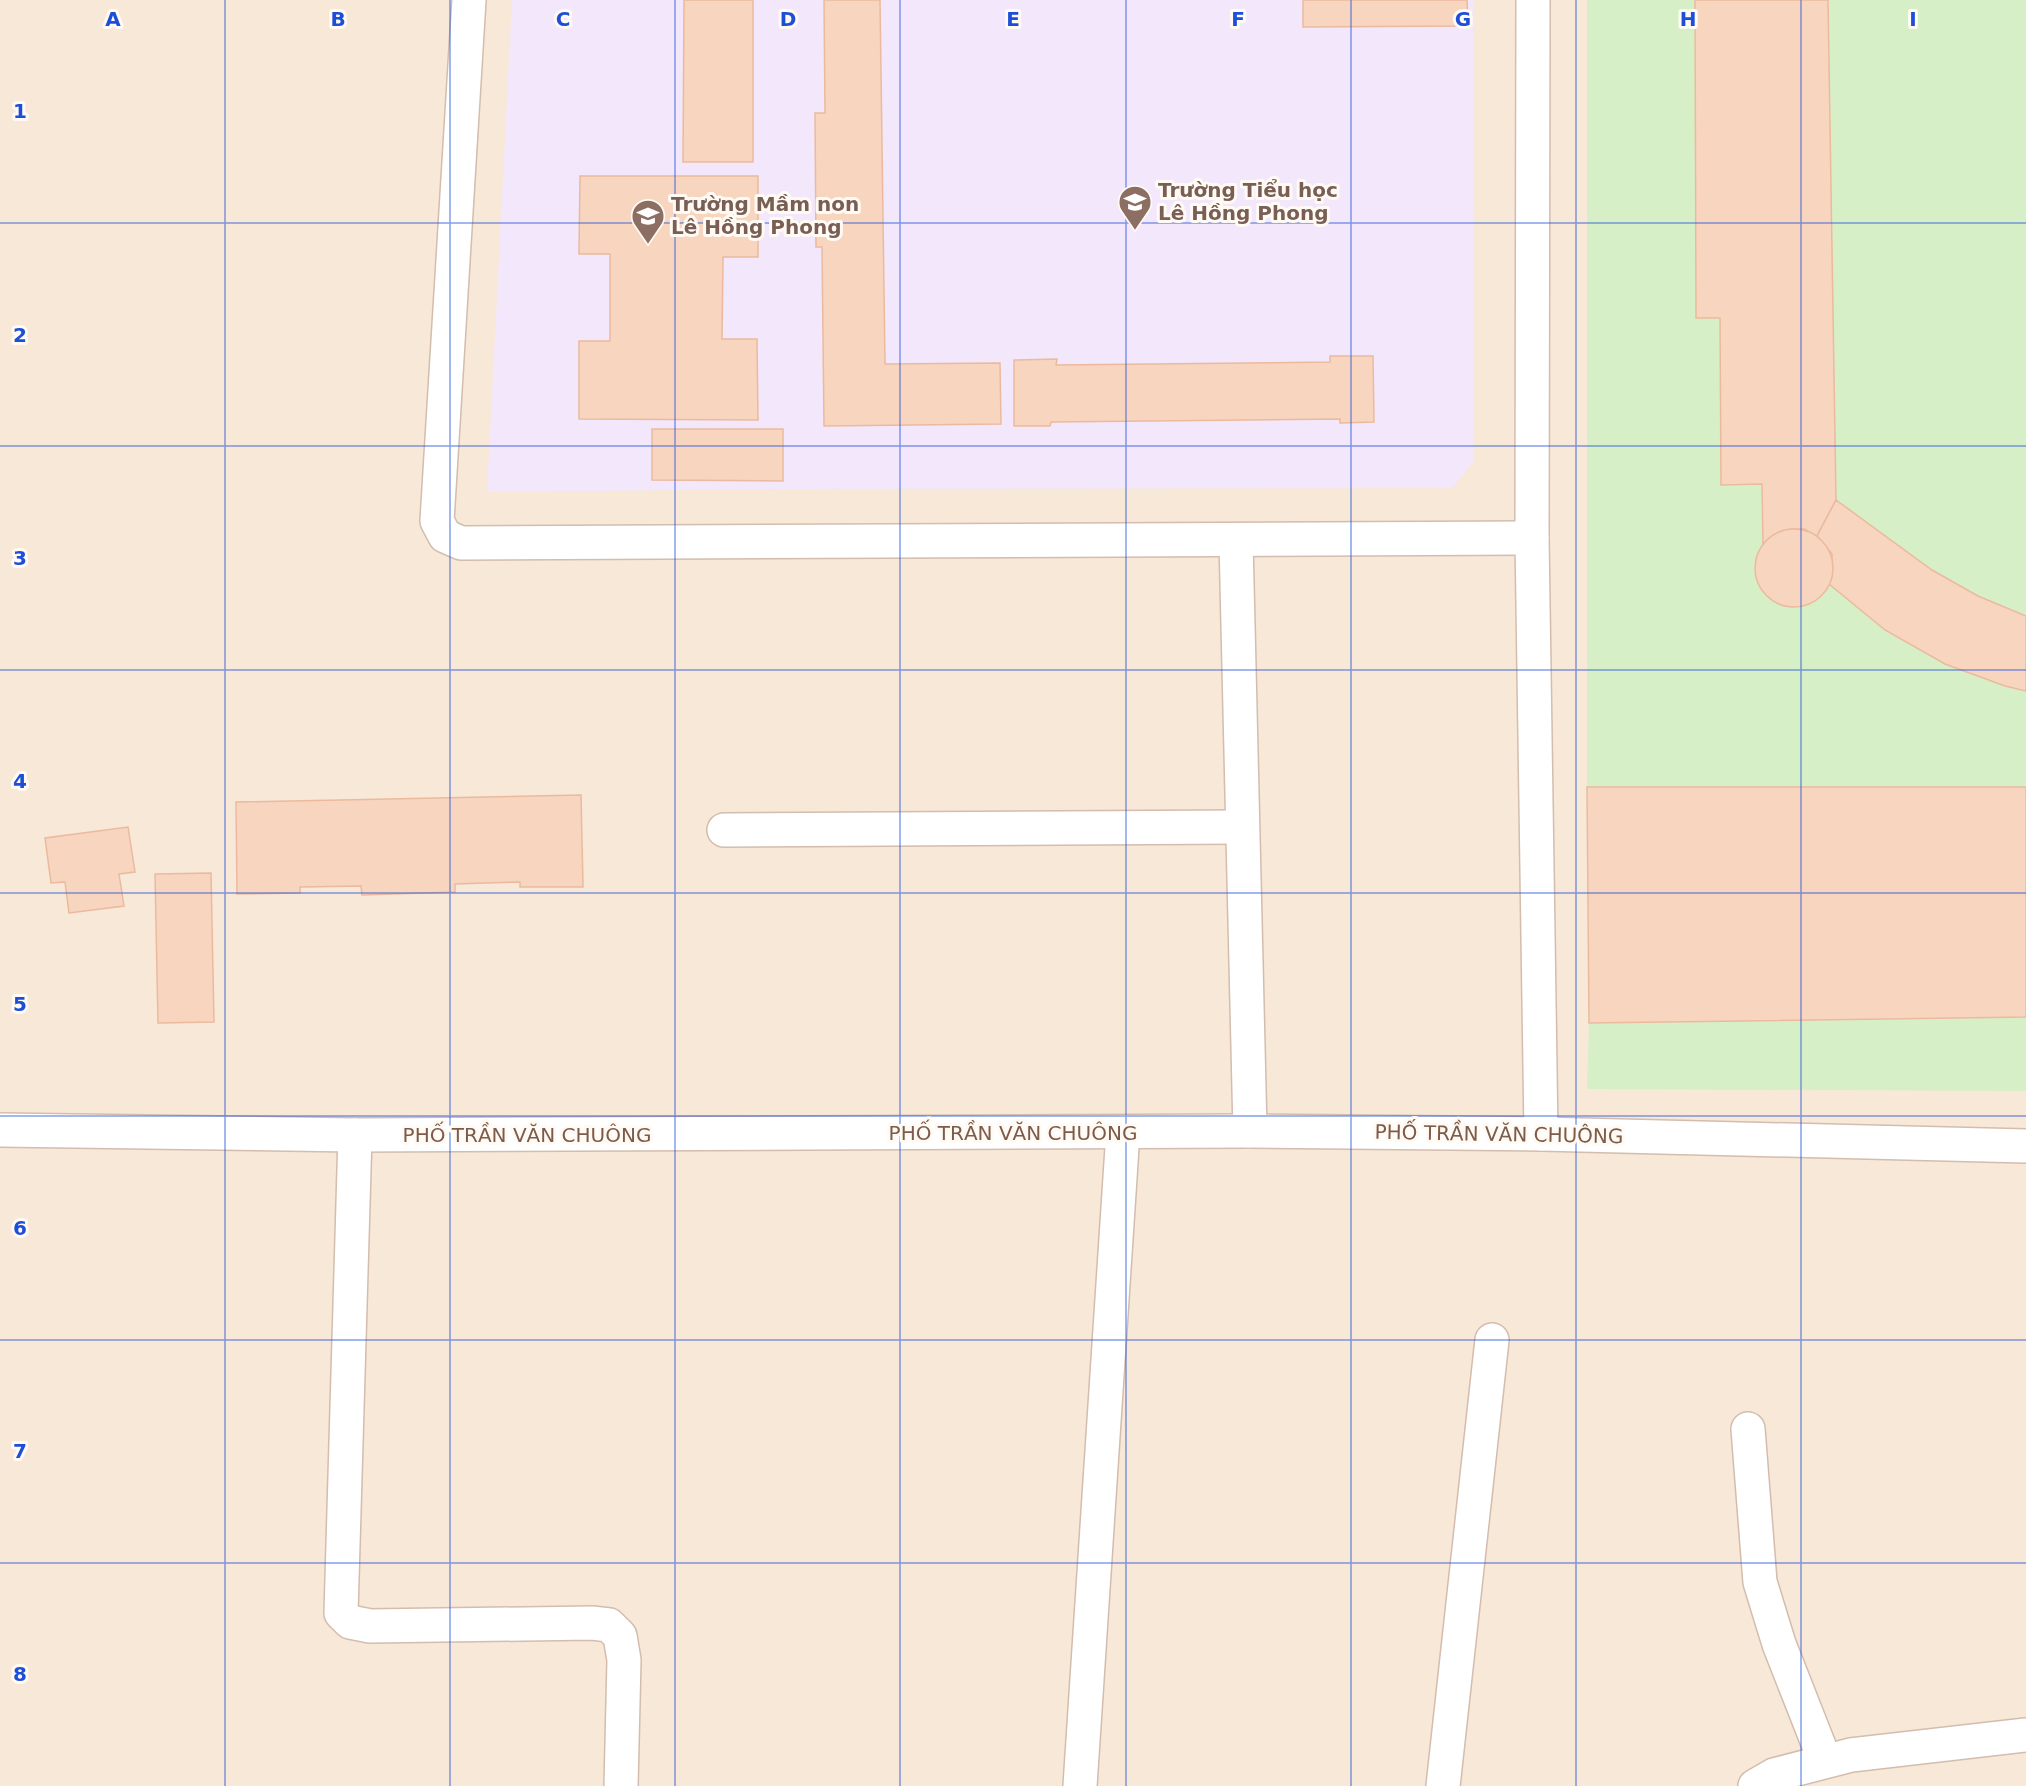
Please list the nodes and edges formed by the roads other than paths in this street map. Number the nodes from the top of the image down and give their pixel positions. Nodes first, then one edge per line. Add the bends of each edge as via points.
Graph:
1 (469, 0) edge
2 (1533, 0) edge
3 (1532, 538) junction
4 (1236, 541) junction
5 (1242, 827) junction
6 (724, 830) dead end
7 (0, 1130) edge
8 (1250, 1131) junction
9 (1122, 1132) junction
10 (1541, 1134) junction
11 (355, 1135) junction
12 (2026, 1146) edge
13 (1492, 1340) dead end
14 (1748, 1429) dead end
15 (2026, 1735) edge
16 (1825, 1761) junction
17 (621, 1786) edge
18 (1080, 1786) edge
19 (1443, 1786) edge
20 (1755, 1786) edge

1 - 4 street via 437,521 445,536 461,543
2 - 3 street
3 - 4 street
3 - 10 street
4 - 5 street
5 - 6 street
5 - 8 street
7 - 11 street, PHỐ TRẦN VĂN CHUÔNG
8 - 9 street, PHỐ TRẦN VĂN CHUÔNG
8 - 10 street, PHỐ TRẦN VĂN CHUÔNG
9 - 11 street, PHỐ TRẦN VĂN CHUÔNG
9 - 18 street
10 - 12 street, PHỐ TRẦN VĂN CHUÔNG
11 - 17 street via 341,1613 350,1622 370,1626 609,1624 620,1636 624,1660
13 - 19 street
14 - 16 street via 1760,1582 1779,1644
15 - 16 street
16 - 20 street via 1774,1775

